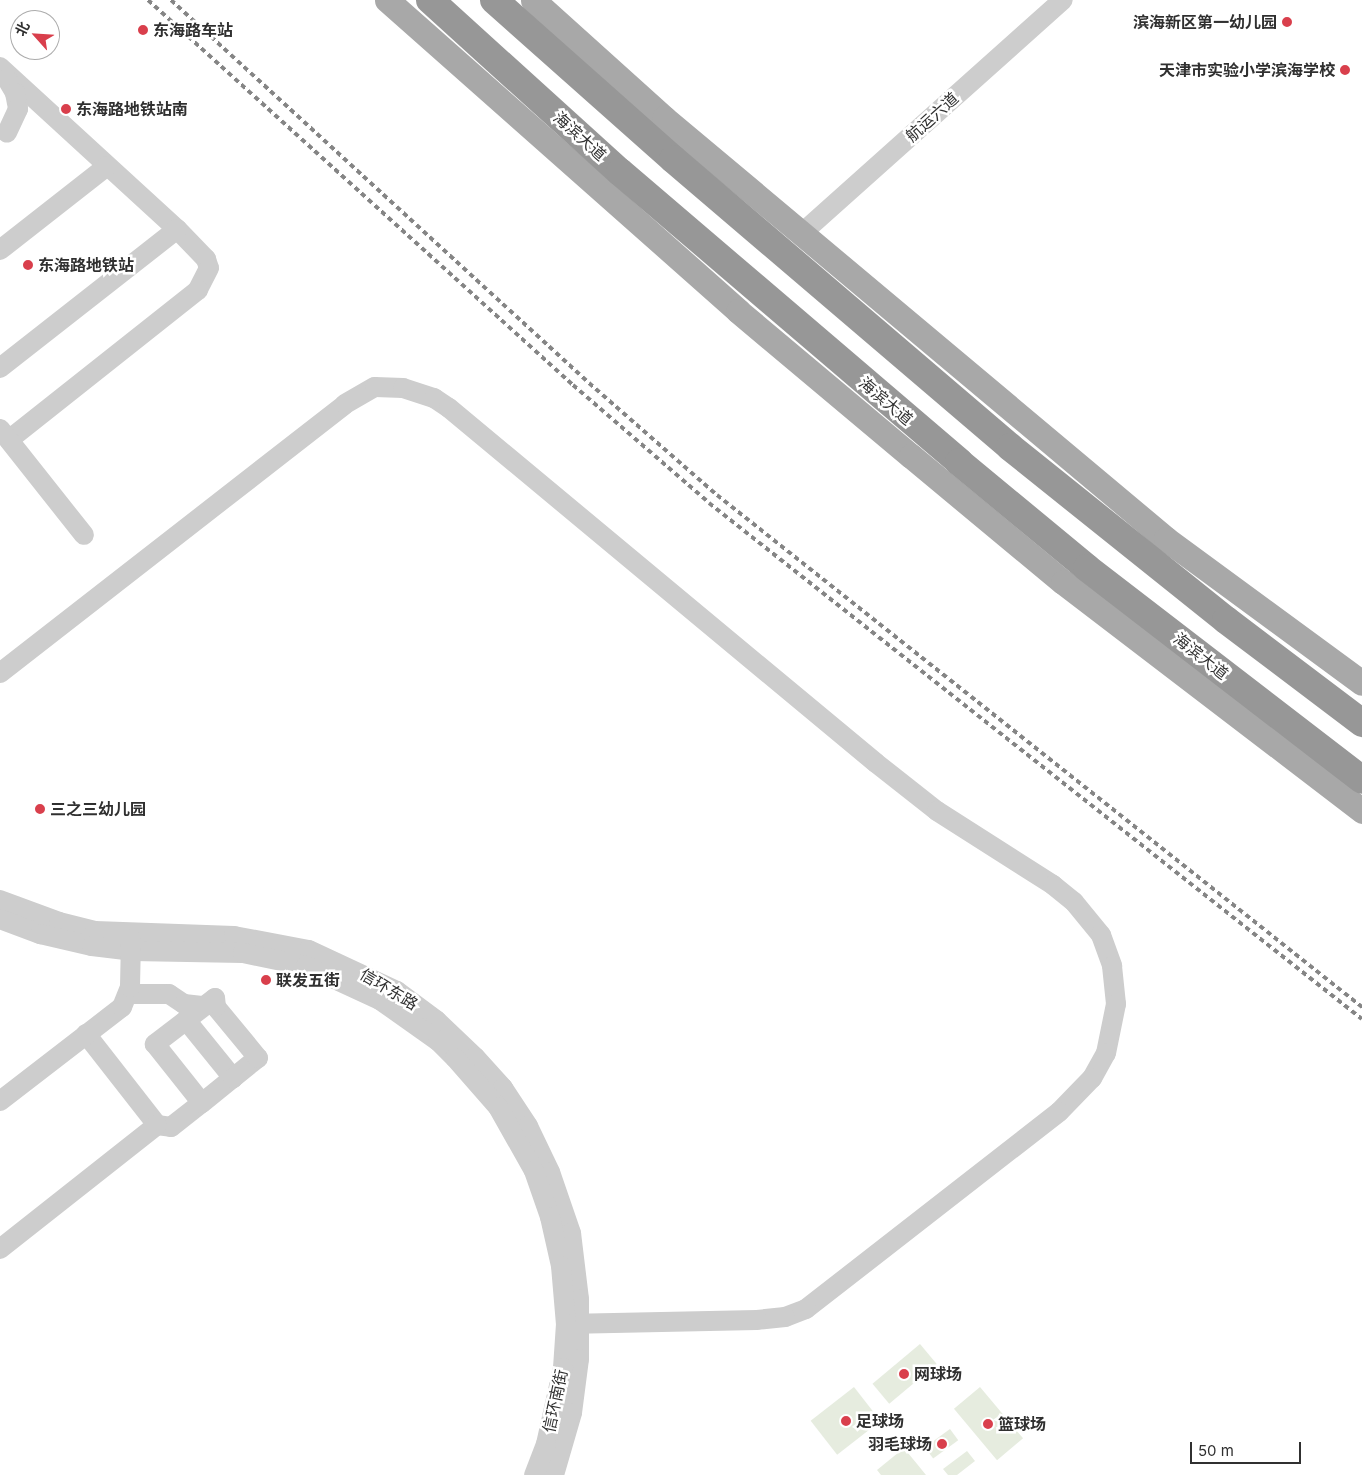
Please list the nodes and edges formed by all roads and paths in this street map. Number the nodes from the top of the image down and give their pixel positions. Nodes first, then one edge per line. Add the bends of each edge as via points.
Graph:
1 (387, 0) edge
2 (430, 0) edge
3 (494, 0) edge
4 (533, 0) edge
5 (1063, 0) edge
6 (1, 70) edge
7 (42, 106) junction
8 (4, 136) edge
9 (107, 166) junction
10 (177, 229) junction
11 (802, 234) junction
12 (0, 250) edge
13 (0, 368) edge
14 (4, 435) edge
15 (84, 535) dead end
16 (0, 673) edge
17 (1362, 683) edge
18 (1362, 723) edge
19 (1362, 780) edge
20 (1362, 811) edge
21 (0, 900) edge
22 (0, 918) edge
23 (131, 942) junction
24 (128, 994) junction
25 (202, 1006) junction
26 (186, 1020) junction
27 (86, 1034) junction
28 (233, 1078) junction
29 (0, 1101) edge
30 (202, 1103) junction
31 (157, 1125) junction
32 (0, 1249) edge
33 (573, 1324) junction
34 (534, 1475) edge
35 (554, 1475) edge

1 - 20 main road via 656,240 911,456 1063,582
2 - 19 highway, 海滨大道 via 620,172 959,462 1087,568
3 - 18 highway via 673,159 1010,447 1226,620
4 - 11 main road via 664,118
5 - 11 street, 航运六道
6 - 7 street
6 - 8 street via 18,104 16,119
7 - 8 street
7 - 9 street
9 - 10 street
9 - 12 street
10 - 13 street
10 - 14 street via 206,259 209,268 198,290
11 - 17 main road via 1166,540
14 - 15 street
16 - 33 street via 345,404 375,387 403,388 434,398 449,408 876,763 937,811 1053,885 1101,935 1112,966 1116,1004 1106,1053 1092,1078 1059,1112 806,1309 785,1318 757,1320
21 - 23 street, 信环东路
22 - 23 street, 信环东路 via 59,939
23 - 24 street
23 - 33 street, 信环东路 via 215,934 260,938 301,948 378,980 436,1020 503,1088 539,1148 559,1193 571,1233
24 - 25 street via 169,994 184,1004
24 - 27 street via 122,1007
25 - 26 street
25 - 28 street via 216,998 216,1007 258,1058
26 - 28 street
26 - 30 street via 155,1044
27 - 29 street
27 - 31 street
28 - 30 street
30 - 31 street via 171,1127
31 - 32 street
33 - 34 street, 信环南街 via 553,1416
33 - 35 street, 信环南街 via 577,1387

